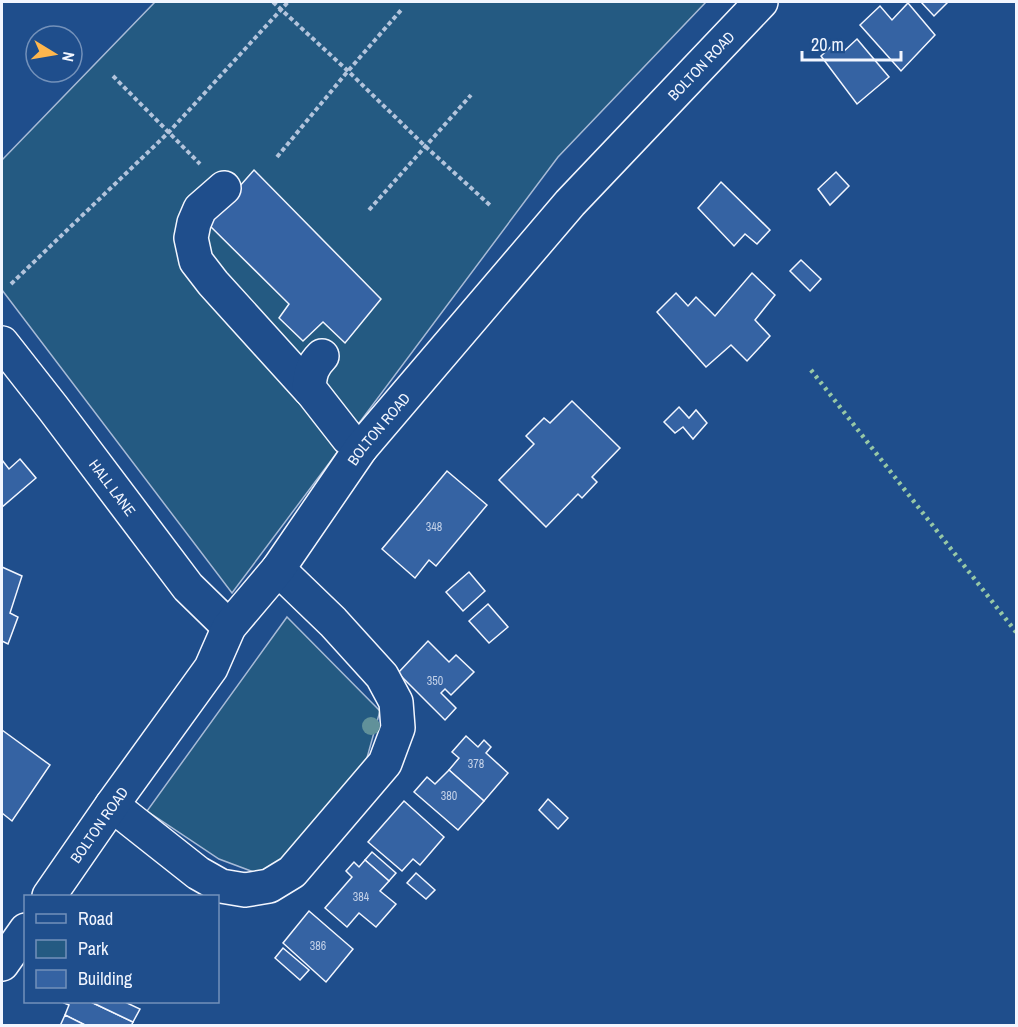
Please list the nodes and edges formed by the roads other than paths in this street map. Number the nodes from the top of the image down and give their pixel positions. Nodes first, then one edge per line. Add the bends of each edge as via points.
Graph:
1 (761, 2) edge
2 (224, 188) road end
3 (2, 343) edge
4 (322, 356) dead end
5 (310, 390) junction
6 (361, 448) junction
7 (279, 569) junction
8 (229, 627) junction
9 (112, 805) junction
10 (50, 895) edge
11 (24, 933) edge
12 (2, 964) edge

1 - 6 main road, BOLTON ROAD via 570,203
2 - 5 main road via 200,209 194,223 191,238 196,261
3 - 8 main road, HALL LANE via 188,587
4 - 5 main road via 310,374
5 - 6 main road via 348,438
6 - 7 main road, BOLTON ROAD
7 - 8 main road, BOLTON ROAD
7 - 9 main road via 382,676 396,702 398,728 385,763 292,872 269,886 245,890 221,886 198,873
8 - 9 main road, BOLTON ROAD via 211,668
9 - 10 main road, BOLTON ROAD
11 - 12 main road

